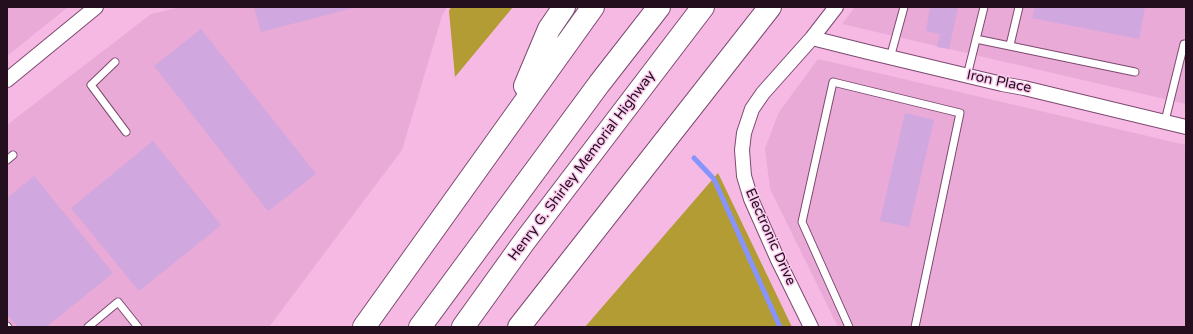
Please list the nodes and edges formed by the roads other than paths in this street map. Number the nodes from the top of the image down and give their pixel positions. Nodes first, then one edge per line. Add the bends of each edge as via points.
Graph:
1 (96, 7) edge
2 (564, 7) edge
3 (593, 7) edge
4 (659, 7) edge
5 (703, 7) edge
6 (770, 7) edge
7 (836, 7) edge
8 (904, 7) edge
9 (984, 7) edge
10 (1019, 7) edge
11 (812, 38) junction
12 (976, 39) junction
13 (1186, 44) edge
14 (1010, 45) junction
15 (890, 58) junction
16 (115, 62) dead end
17 (1135, 72) dead end
18 (967, 76) junction
19 (7, 80) edge
20 (1165, 121) junction
21 (510, 122) junction
22 (1186, 126) edge
23 (126, 132) dead end
24 (13, 155) dead end
25 (7, 160) edge
26 (88, 327) edge
27 (138, 327) edge
28 (364, 327) edge
29 (420, 327) edge
30 (463, 327) edge
31 (519, 327) edge
32 (811, 327) edge
33 (849, 327) edge
34 (915, 327) edge

1 - 19 street
2 - 21 highway via 549,29
3 - 21 highway
4 - 29 highway
5 - 30 highway, Henry G. Shirley Memorial Highway
6 - 31 highway
7 - 11 street, Electronic Drive
8 - 15 lane
9 - 12 lane
10 - 14 lane
11 - 15 street, Iron Place
11 - 32 street, Electronic Drive via 763,93 752,110 744,133 742,150 744,176 751,199
12 - 14 lane
12 - 18 lane
13 - 20 lane
14 - 17 lane
15 - 18 street, Iron Place
16 - 23 lane via 91,85
18 - 20 street, Iron Place
20 - 22 street, Iron Place
21 - 28 highway
24 - 25 lane
26 - 27 lane via 118,302
33 - 34 lane via 802,222 833,82 960,113

